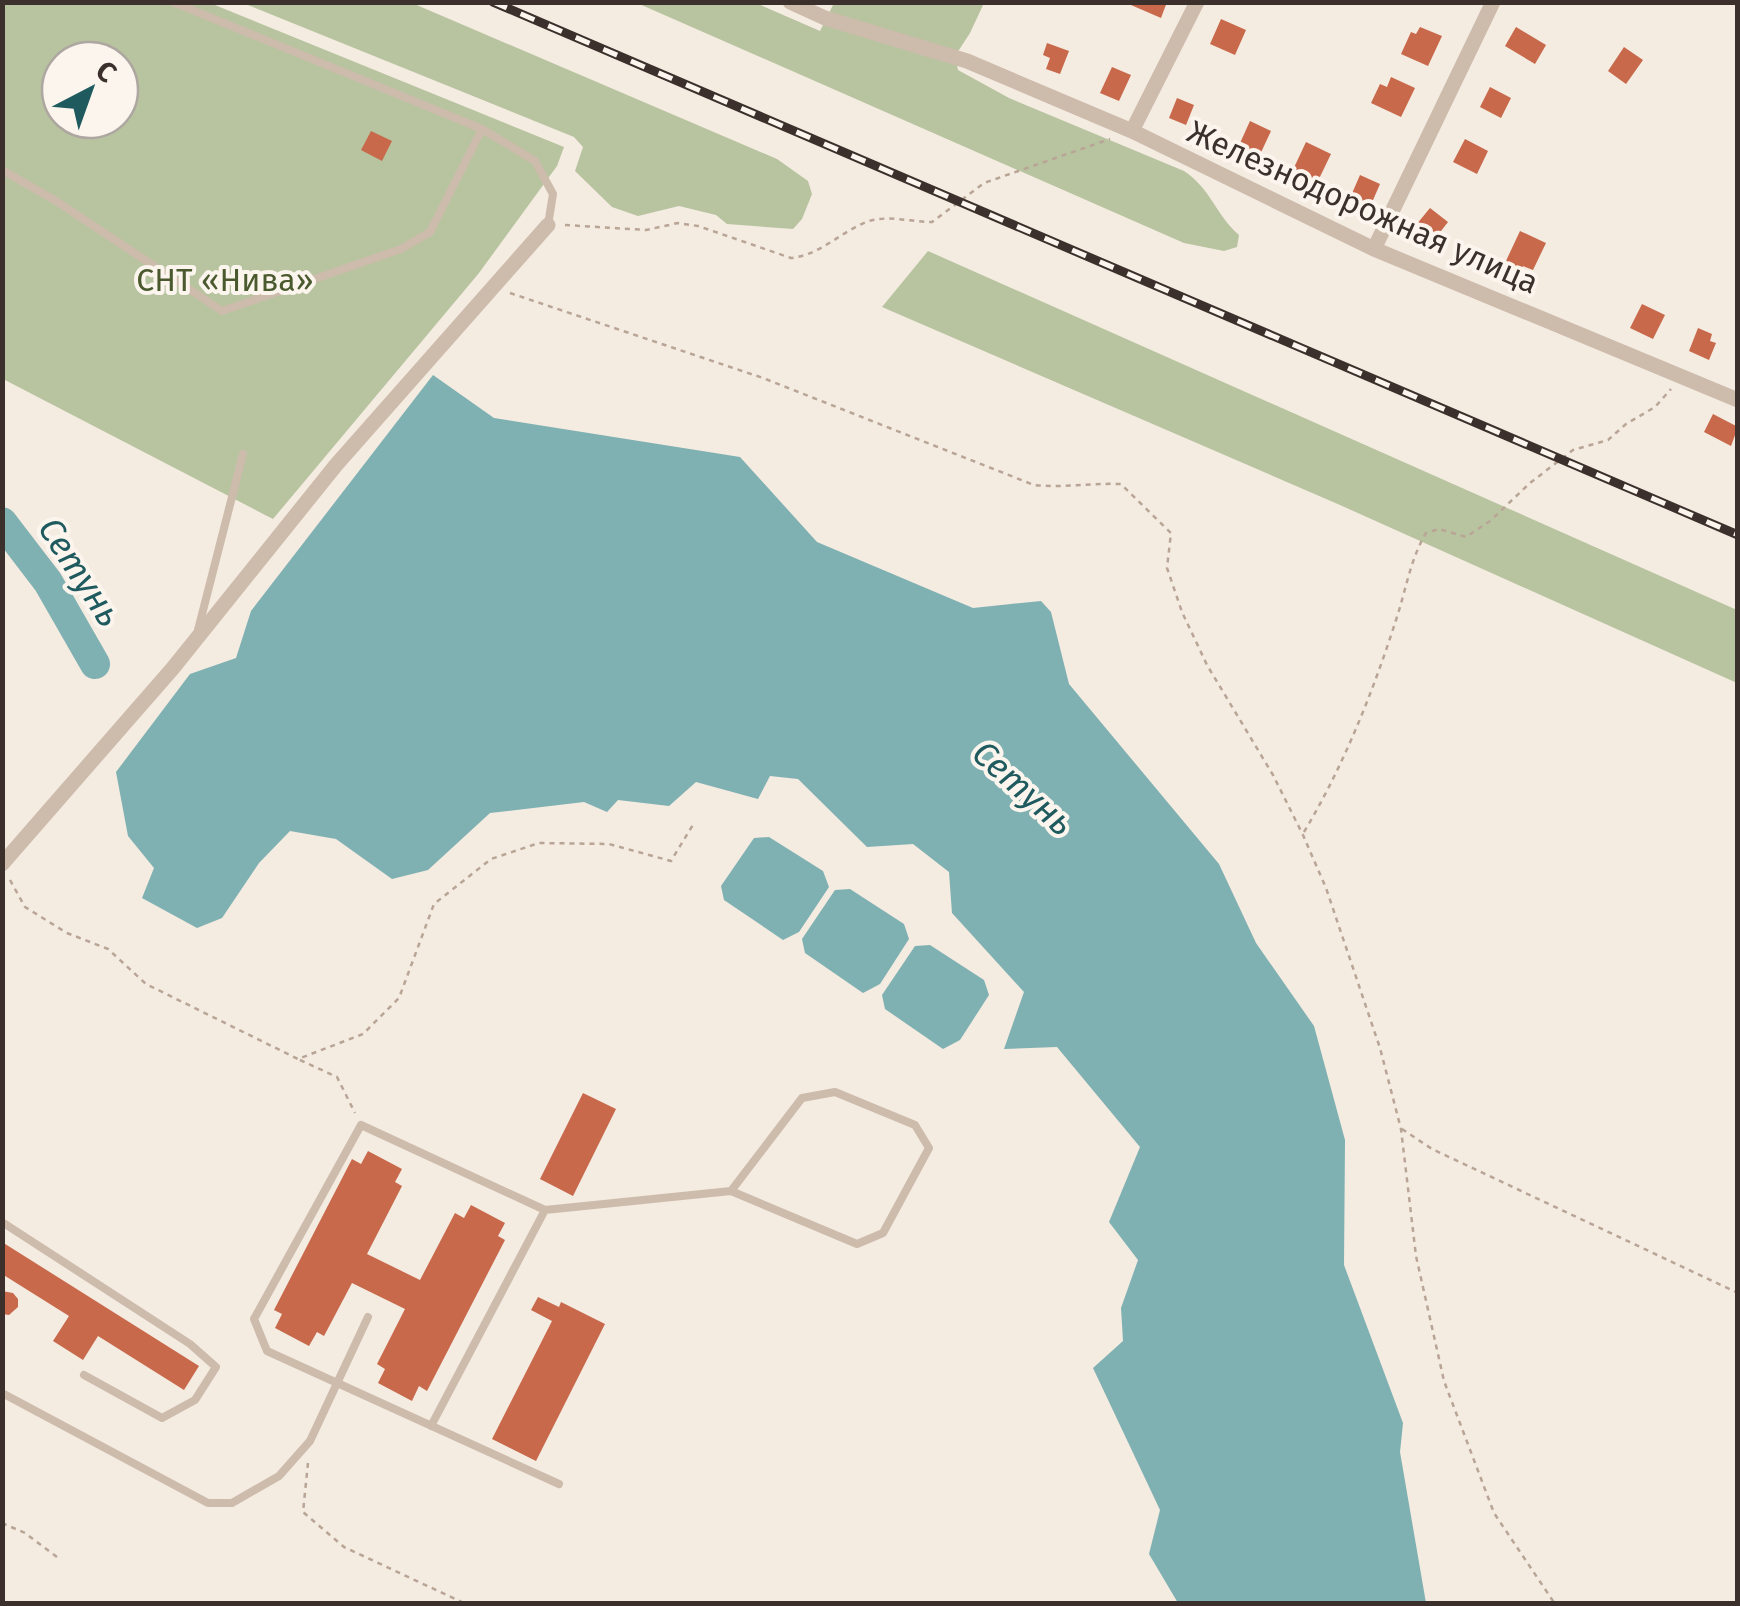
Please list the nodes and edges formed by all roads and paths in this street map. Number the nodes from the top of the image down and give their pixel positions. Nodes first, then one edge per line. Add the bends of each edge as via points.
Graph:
1 (173, 2) edge
2 (790, 2) edge
3 (1197, 2) edge
4 (1493, 2) edge
5 (482, 129) junction
6 (1132, 131) junction
7 (2, 170) edge
8 (548, 225) junction
9 (1374, 249) junction
10 (492, 288) junction
11 (1681, 376) junction
12 (1738, 400) edge
13 (243, 454) dead end
14 (196, 639) junction
15 (694, 823) dead end
16 (1303, 835) junction
17 (2, 864) edge
18 (10, 880) dead end
19 (298, 1059) junction
20 (362, 1125) junction
21 (1401, 1128) junction
22 (731, 1191) junction
23 (545, 1210) junction
24 (2, 1222) edge
25 (1738, 1293) edge
26 (368, 1317) dead end
27 (84, 1374) dead end
28 (336, 1382) junction
29 (2, 1393) edge
30 (432, 1426) junction
31 (310, 1441) junction
32 (559, 1484) dead end
33 (2, 1523) edge
34 (57, 1557) dead end
35 (466, 1604) edge
36 (1555, 1604) edge

1 - 5 lane
2 - 6 street, Железнодорожная улица via 966,61
3 - 6 street
4 - 9 street
5 - 7 lane via 430,232 401,249 222,311
5 - 8 lane via 535,162 553,194
6 - 8 path via 984,183 932,222 882,218 806,256 791,258 678,223 646,230
6 - 9 street, Железнодорожная улица
8 - 10 street
9 - 11 street, Железнодорожная улица
10 - 14 street via 336,465
10 - 16 path via 763,378 1034,485 1121,484 1171,533 1166,568 1182,612
11 - 12 street, Железнодорожная улица
11 - 16 path via 1655,408 1608,440 1574,450 1466,537 1426,533 1348,745
13 - 14 lane
14 - 17 street
15 - 19 path via 670,861 609,844 539,844 492,859 434,904 398,998 364,1034
16 - 21 path via 1361,990
18 - 19 path via 25,907 108,949 146,984
19 - 20 path via 337,1077
20 - 23 lane
20 - 28 lane via 254,1319 267,1351
21 - 25 path via 1432,1149
21 - 36 path via 1416,1256 1444,1381 1494,1513
22 - 22 lane via 857,1244 883,1233 928,1148 915,1125 835,1092 802,1098
22 - 23 lane
23 - 30 lane
24 - 27 lane via 216,1367 195,1400 162,1418
26 - 28 lane
28 - 30 lane
28 - 31 lane
29 - 31 lane via 208,1503 232,1503 279,1476
30 - 32 lane
31 - 35 path via 303,1512 344,1546
33 - 34 path

